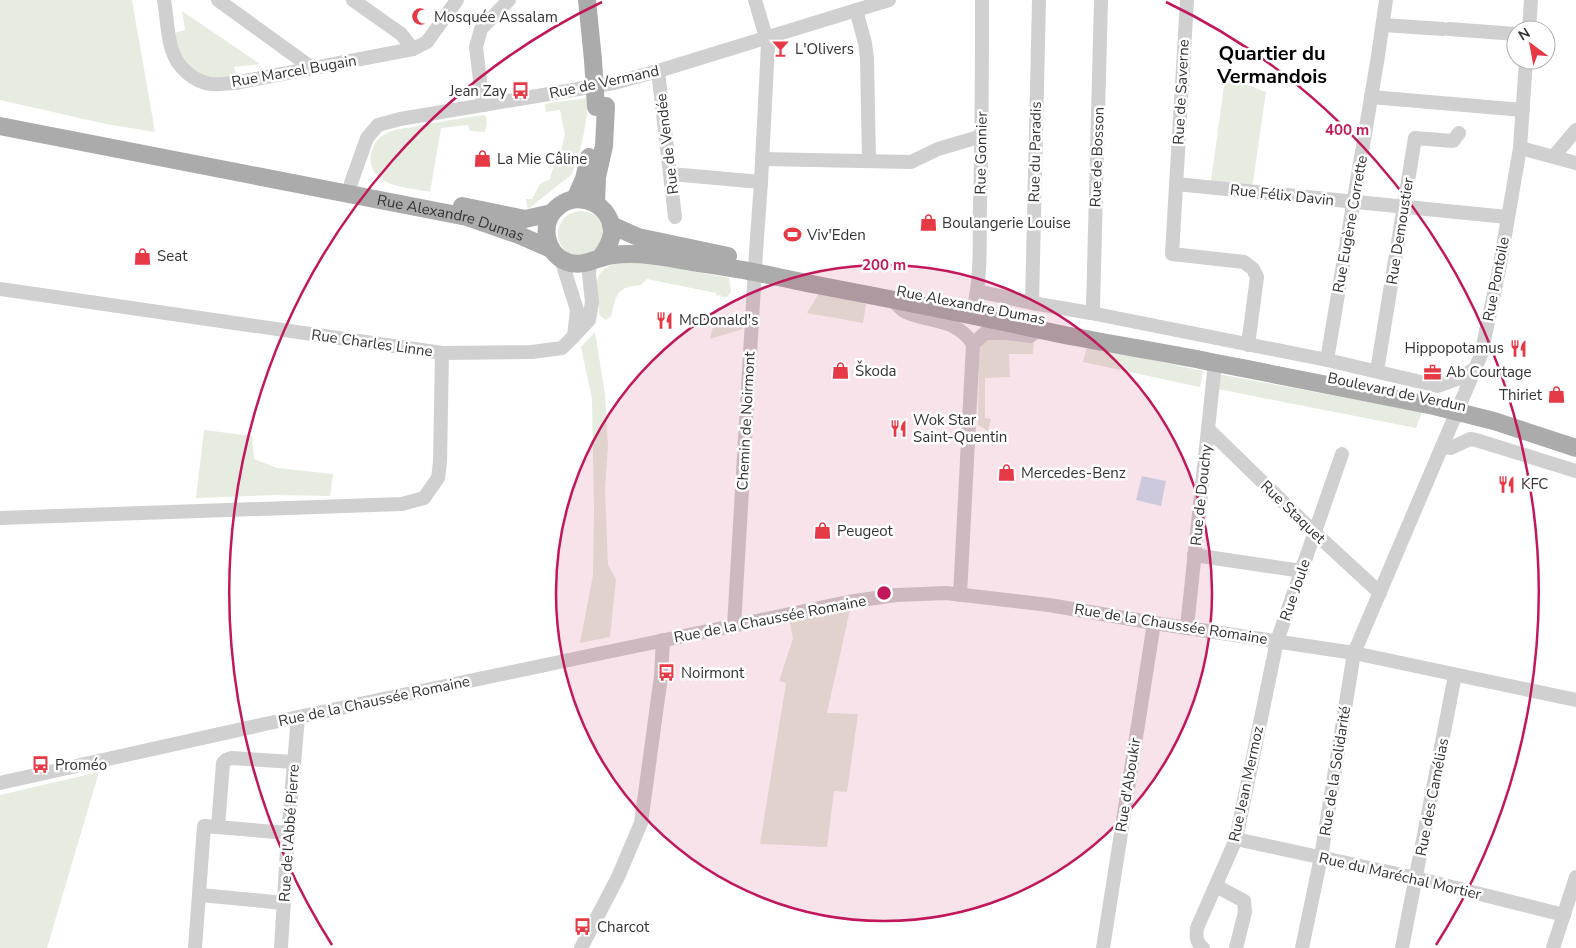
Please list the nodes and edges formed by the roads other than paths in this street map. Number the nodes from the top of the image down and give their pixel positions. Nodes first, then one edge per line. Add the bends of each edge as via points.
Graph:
1 (164, 0) edge
2 (218, 0) edge
3 (353, 0) edge
4 (457, 0) edge
5 (509, 0) edge
6 (587, 0) edge
7 (596, 0) edge
8 (755, 0) edge
9 (889, 0) edge
10 (982, 0) edge
11 (1039, 0) edge
12 (1101, 0) edge
13 (1187, 0) edge
14 (1386, 0) edge
15 (1531, 0) edge
16 (856, 10) junction
17 (1529, 20) edge
18 (1383, 25) junction
19 (1506, 33) edge
20 (766, 38) junction
21 (413, 49) junction
22 (598, 60) junction
23 (312, 68) junction
24 (1525, 70) edge
25 (658, 71) junction
26 (1371, 97) junction
27 (485, 105) junction
28 (601, 106) junction
29 (1523, 110) junction
30 (0, 115) edge
31 (0, 126) edge
32 (1576, 130) edge
33 (1459, 133) dead end
34 (982, 136) junction
35 (1520, 148) junction
36 (1554, 156) junction
37 (762, 159) junction
38 (868, 161) junction
39 (1576, 163) edge
40 (670, 174) junction
41 (761, 182) junction
42 (1176, 184) junction
43 (350, 189) junction
44 (575, 199) junction
45 (1353, 202) junction
46 (596, 204) junction
47 (1403, 207) junction
48 (552, 213) junction
49 (675, 217) dead end
50 (1507, 218) junction
51 (611, 225) junction
52 (556, 254) junction
53 (596, 259) junction
54 (755, 267) junction
55 (0, 289) edge
56 (976, 298) junction
57 (891, 299) junction
58 (1032, 304) junction
59 (1091, 313) junction
60 (1040, 329) junction
61 (574, 336) junction
62 (973, 344) junction
63 (1248, 345) junction
64 (442, 353) junction
65 (1216, 359) junction
66 (1327, 360) junction
67 (1476, 368) junction
68 (1377, 371) junction
69 (1459, 408) junction
70 (1208, 429) junction
71 (1576, 440) edge
72 (1442, 447) junction
73 (1576, 448) edge
74 (1342, 454) dead end
75 (1576, 470) edge
76 (0, 518) edge
77 (1314, 534) junction
78 (1194, 555) junction
79 (1302, 571) junction
80 (1380, 593) junction
81 (960, 594) junction
82 (1154, 623) junction
83 (734, 626) junction
84 (1186, 627) junction
85 (663, 640) junction
86 (1277, 641) junction
87 (1354, 653) junction
88 (1455, 675) junction
89 (1576, 700) edge
90 (298, 717) junction
91 (294, 762) junction
92 (0, 783) edge
93 (211, 826) junction
94 (288, 833) junction
95 (1236, 839) junction
96 (1321, 858) junction
97 (1576, 877) edge
98 (1416, 878) junction
99 (1216, 886) junction
100 (200, 895) junction
101 (284, 903) junction
102 (1564, 915) junction
103 (196, 948) edge
104 (281, 948) edge
105 (581, 948) edge
106 (1103, 948) edge
107 (1203, 948) edge
108 (1236, 948) edge
109 (1302, 948) edge
110 (1402, 948) edge
111 (1553, 948) edge

1 - 23 street, Rue Marcel Bugain via 177,62 199,80 210,84 235,83
2 - 23 street
3 - 21 street via 401,34
4 - 21 street, Rue Marcel Bugain via 427,42
5 - 27 street via 481,29 476,47
6 - 22 main road
7 - 22 main road
8 - 20 street, Chemin de Noirmont
9 - 16 street, Rue de Vermand
10 - 34 street, Rue Gonnier
11 - 58 street, Rue du Paradis
12 - 59 street, Rue de Bosson
13 - 42 street, Rue de Saverne
14 - 18 street, Rue Eugène Corrette
15 - 17 street
16 - 20 street, Rue de Vermand
16 - 38 street via 867,58
18 - 19 street
18 - 26 street, Rue Eugène Corrette
20 - 25 street, Rue de Vermand
20 - 37 street, Chemin de Noirmont
21 - 23 street, Rue Marcel Bugain
22 - 28 main road
24 - 29 street, Rue Pontoile
25 - 27 street, Rue de Vermand
25 - 40 street, Rue de Vendée
26 - 29 street
26 - 45 street, Rue Eugène Corrette
27 - 43 street, Rue de Vermand via 378,125 367,138
28 - 44 main road via 584,180
28 - 46 main road via 604,146 596,177
29 - 35 street, Rue Pontoile
30 - 43 main road
31 - 43 main road via 215,168
32 - 36 street
33 - 47 street, Rue Demoustier via 1453,141 1415,138
34 - 38 street via 938,149 911,162
34 - 56 street, Rue Gonnier
35 - 36 street
35 - 50 street, Rue Pontoile
36 - 39 street
37 - 38 street
37 - 41 street, Chemin de Noirmont
40 - 41 street
40 - 49 street, Rue de Vendée
41 - 54 street, Chemin de Noirmont
42 - 45 street, Rue Félix Davin
42 - 63 street, Rue de Saverne via 1172,254 1244,262 1257,277
43 - 48 main road, Rue Alexandre Dumas via 524,219
43 - 52 main road, Rue Alexandre Dumas via 467,217 519,235
44 - 46 main road
44 - 48 main road via 558,206
45 - 47 street, Rue Félix Davin
45 - 66 street, Rue Eugène Corrette
46 - 51 main road
47 - 50 street, Rue Félix Davin
47 - 68 street, Rue Demoustier
48 - 52 main road via 546,231 547,240
50 - 67 street, Rue Pontoile
51 - 53 main road via 610,241
51 - 54 main road, Rue Alexandre Dumas via 638,237
52 - 53 main road via 577,264
52 - 61 street via 577,310
53 - 54 main road via 635,254
53 - 61 street via 590,274 592,302 589,320
54 - 56 main road, Rue Alexandre Dumas
54 - 57 main road
54 - 83 street, Chemin de Noirmont
55 - 64 street, Rue Charles Linne
56 - 58 street, Rue Alexandre Dumas
56 - 65 main road, Rue Alexandre Dumas
57 - 60 main road
57 - 62 street via 904,311 951,324
58 - 59 street, Rue Alexandre Dumas
59 - 63 street, Rue Alexandre Dumas
60 - 62 street via 1030,336 985,333
60 - 65 main road
61 - 64 street via 562,348 541,352
62 - 81 street
63 - 66 street, Rue Alexandre Dumas
64 - 76 street, Rue Charles Linne via 440,462 438,478 424,498 402,504
65 - 69 main road, Boulevard de Verdun
65 - 70 street, Rue de Douchy
66 - 68 street, Rue Alexandre Dumas
67 - 68 street, Rue Alexandre Dumas via 1438,386
67 - 69 street, Rue Pontoile
69 - 71 main road, Boulevard de Verdun
69 - 72 street, Rue Pontoile
69 - 73 main road
70 - 77 street, Rue Staquet
70 - 78 street, Rue de Douchy
72 - 75 street via 1451,448 1470,439 1476,440
72 - 80 street, Rue Pontoile
74 - 77 street, Rue Joule
77 - 79 street, Rue Joule
77 - 80 street, Rue Staquet
78 - 79 street
78 - 84 street, Rue de Douchy
79 - 86 street, Rue Joule
80 - 87 street, Rue Pontoile
81 - 82 street, Rue de la Chaussée Romaine via 1048,604
81 - 83 street, Rue de la Chaussée Romaine via 848,602
82 - 84 street, Rue de la Chaussée Romaine
82 - 106 street, Rue d'Aboukir
83 - 85 street, Rue de la Chaussée Romaine
84 - 86 street, Rue de la Chaussée Romaine
85 - 90 street, Rue de la Chaussée Romaine
85 - 105 street via 641,823 618,877
86 - 87 street, Rue de la Chaussée Romaine
86 - 95 street, Rue Jean Mermoz
87 - 88 street, Rue de la Chaussée Romaine
87 - 96 street, Rue de la Solidarité
88 - 89 street, Rue de la Chaussée Romaine
88 - 98 street, Rue des Camélias
90 - 91 street, Rue de l'Abbé Pierre
90 - 92 street, Rue de la Chaussée Romaine
91 - 93 street via 226,760
91 - 94 street, Rue de l'Abbé Pierre
93 - 94 street
93 - 100 street
94 - 101 street, Rue de l'Abbé Pierre
95 - 96 street, Rue du Maréchal Mortier
95 - 99 street, Rue Jean Mermoz
96 - 98 street, Rue du Maréchal Mortier
96 - 109 street, Rue de la Solidarité
97 - 102 street
98 - 102 street, Rue du Maréchal Mortier
98 - 110 street, Rue des Camélias
99 - 107 street, Rue Jean Mermoz via 1196,936
99 - 108 street via 1244,900 1245,912
100 - 101 street
100 - 103 street
101 - 104 street, Rue de l'Abbé Pierre
102 - 111 street

